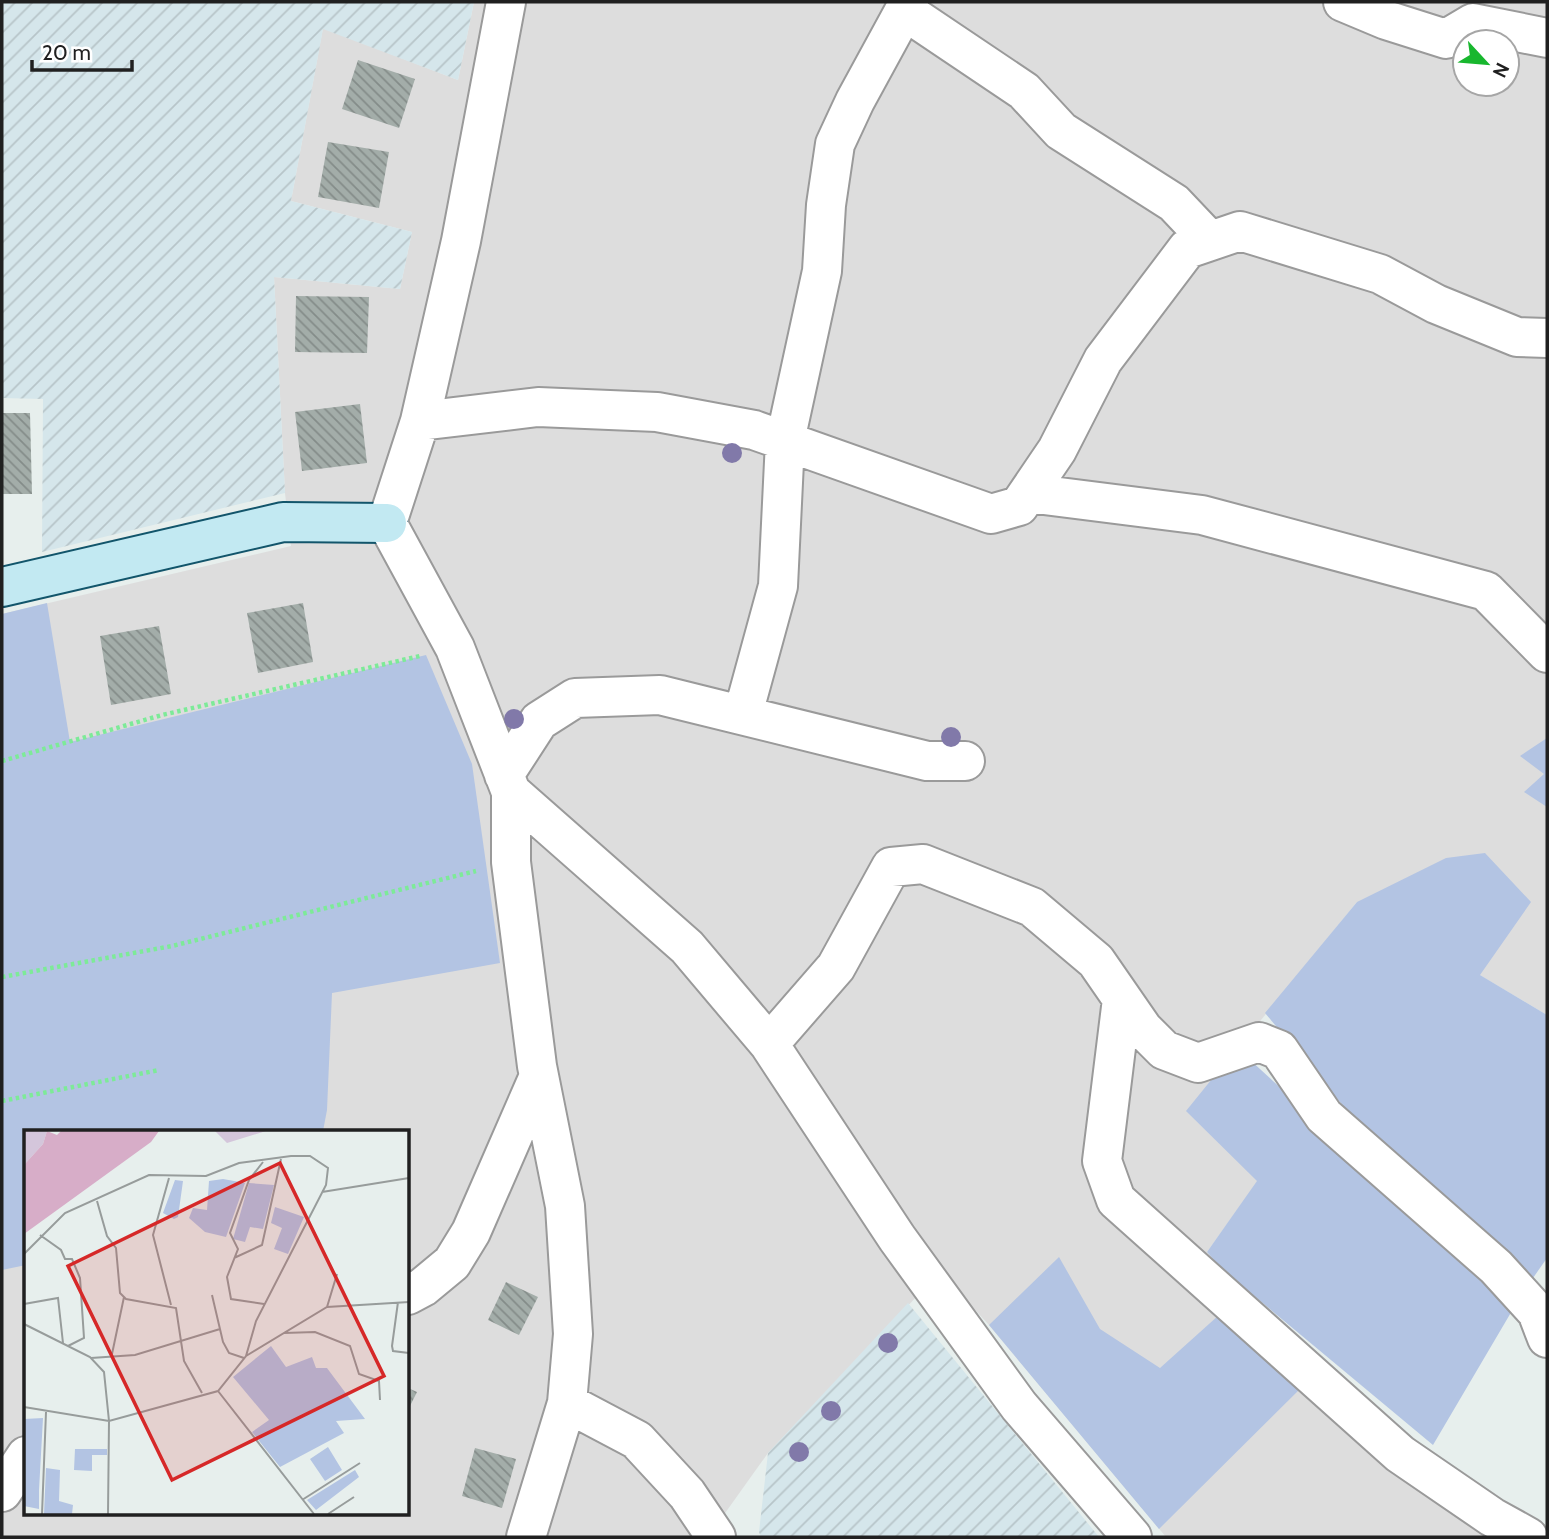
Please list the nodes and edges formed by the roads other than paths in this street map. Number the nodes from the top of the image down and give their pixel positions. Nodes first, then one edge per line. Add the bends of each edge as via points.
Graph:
1 (506, 2) edge
2 (1343, 2) edge
3 (907, 6) edge
4 (1547, 38) edge
5 (1210, 241) junction
6 (1547, 338) edge
7 (420, 421) junction
8 (785, 441) junction
9 (1028, 493) junction
10 (387, 523) junction
11 (2, 587) edge
12 (1547, 653) edge
13 (743, 714) junction
14 (965, 761) dead end
15 (508, 783) junction
16 (1122, 999) junction
17 (769, 1044) junction
18 (539, 1076) junction
19 (410, 1294) edge
20 (1547, 1338) edge
21 (567, 1403) junction
22 (24, 1458) edge
23 (2, 1492) edge
24 (526, 1537) edge
25 (716, 1537) edge
26 (1132, 1537) edge
27 (1528, 1537) edge

1 - 7 street via 461,241
2 - 4 street via 1446,39 1473,23
3 - 5 street via 1024,91 1061,131 1174,203
3 - 8 street via 835,144 822,271
5 - 6 street via 1240,231 1380,274 1436,304 1517,337
5 - 9 street via 1186,249 1103,360 1057,450
7 - 8 street via 538,407 657,412 754,430
7 - 10 street
8 - 9 street via 991,514 1019,506
8 - 13 street via 778,586
9 - 12 street via 1202,515 1486,592
10 - 11 street via 283,522
10 - 15 street via 455,648
13 - 14 street via 927,761
13 - 15 street via 660,695 575,698 539,721
15 - 17 street via 687,947
15 - 18 street via 511,862
16 - 17 street via 1096,961 1032,906 923,864 891,867 836,967
16 - 20 street via 1164,1050 1198,1063 1259,1042 1279,1050 1324,1116 1496,1267 1537,1312
16 - 27 street via 1102,1161 1116,1200 1400,1454
17 - 26 street via 897,1238 1019,1406
18 - 19 street via 471,1233 452,1263
18 - 21 street via 565,1206 573,1334
21 - 24 street
21 - 25 street via 636,1440 687,1494
22 - 23 street

